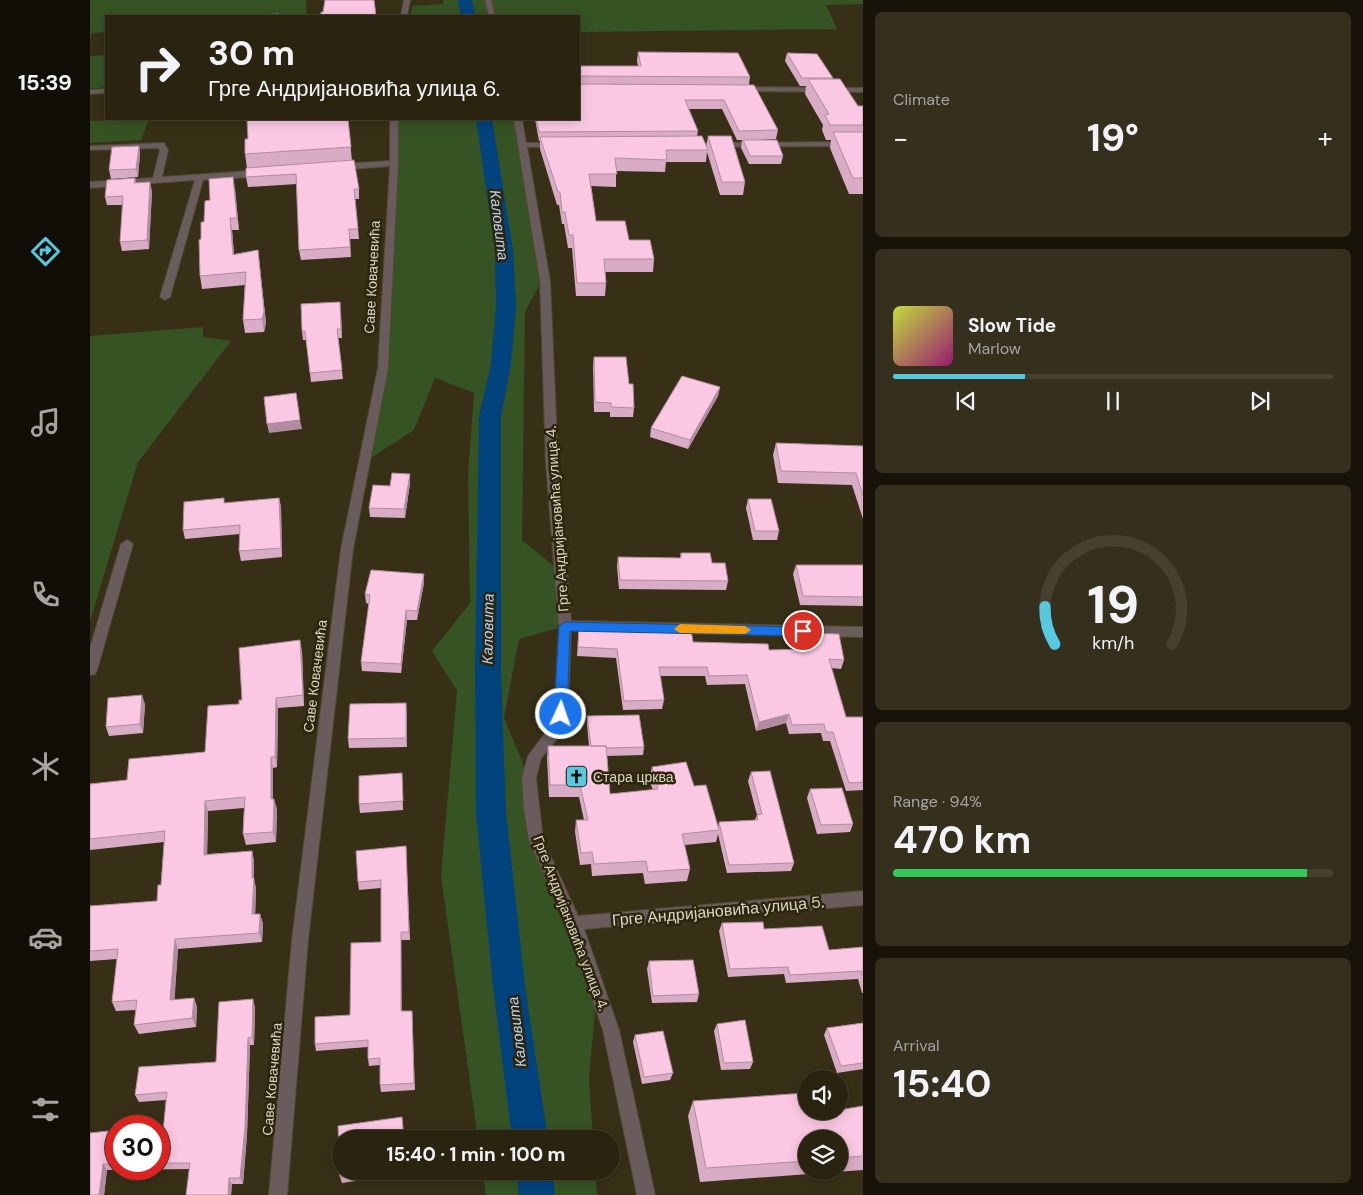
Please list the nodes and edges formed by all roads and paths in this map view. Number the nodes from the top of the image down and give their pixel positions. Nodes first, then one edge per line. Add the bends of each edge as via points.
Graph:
1 (407, 0) edge
2 (488, 0) edge
3 (404, 15) edge
4 (492, 15) edge
5 (728, 89) edge
6 (863, 90) edge
7 (105, 91) edge
8 (90, 92) edge
9 (394, 120) edge
10 (518, 120) edge
11 (678, 144) edge
12 (863, 144) edge
13 (523, 145) junction
14 (562, 145) edge
15 (90, 148) edge
16 (394, 163) junction
17 (328, 168) edge
18 (269, 172) edge
19 (200, 177) junction
20 (157, 180) junction
21 (90, 186) edge
22 (165, 297) dead end
23 (127, 544) dead end
24 (565, 626) junction
25 (863, 632) edge
26 (90, 670) edge
27 (863, 898) edge
28 (574, 923) junction
29 (278, 1195) edge
30 (646, 1195) edge

1 - 3 street
2 - 4 street
5 - 6 street
7 - 8 street
9 - 16 street, Саве Ковачевића
10 - 13 street, Грге Андријановића улица 4.
11 - 12 street
13 - 14 street
13 - 24 street, Грге Андријановића улица 4. via 545,281 552,462
15 - 20 street via 161,145 164,150
16 - 17 street
16 - 29 street, Саве Ковачевића via 383,368 347,549 302,921
18 - 19 street
19 - 20 street
19 - 22 street
20 - 21 street
23 - 26 street
24 - 25 street
24 - 28 street, Грге Андријановића улица 4. via 561,714 552,735 535,756 529,778 536,840
27 - 28 street, Грге Андријановића улица 5.
28 - 30 street, Грге Андријановића улица 4. via 611,1030

